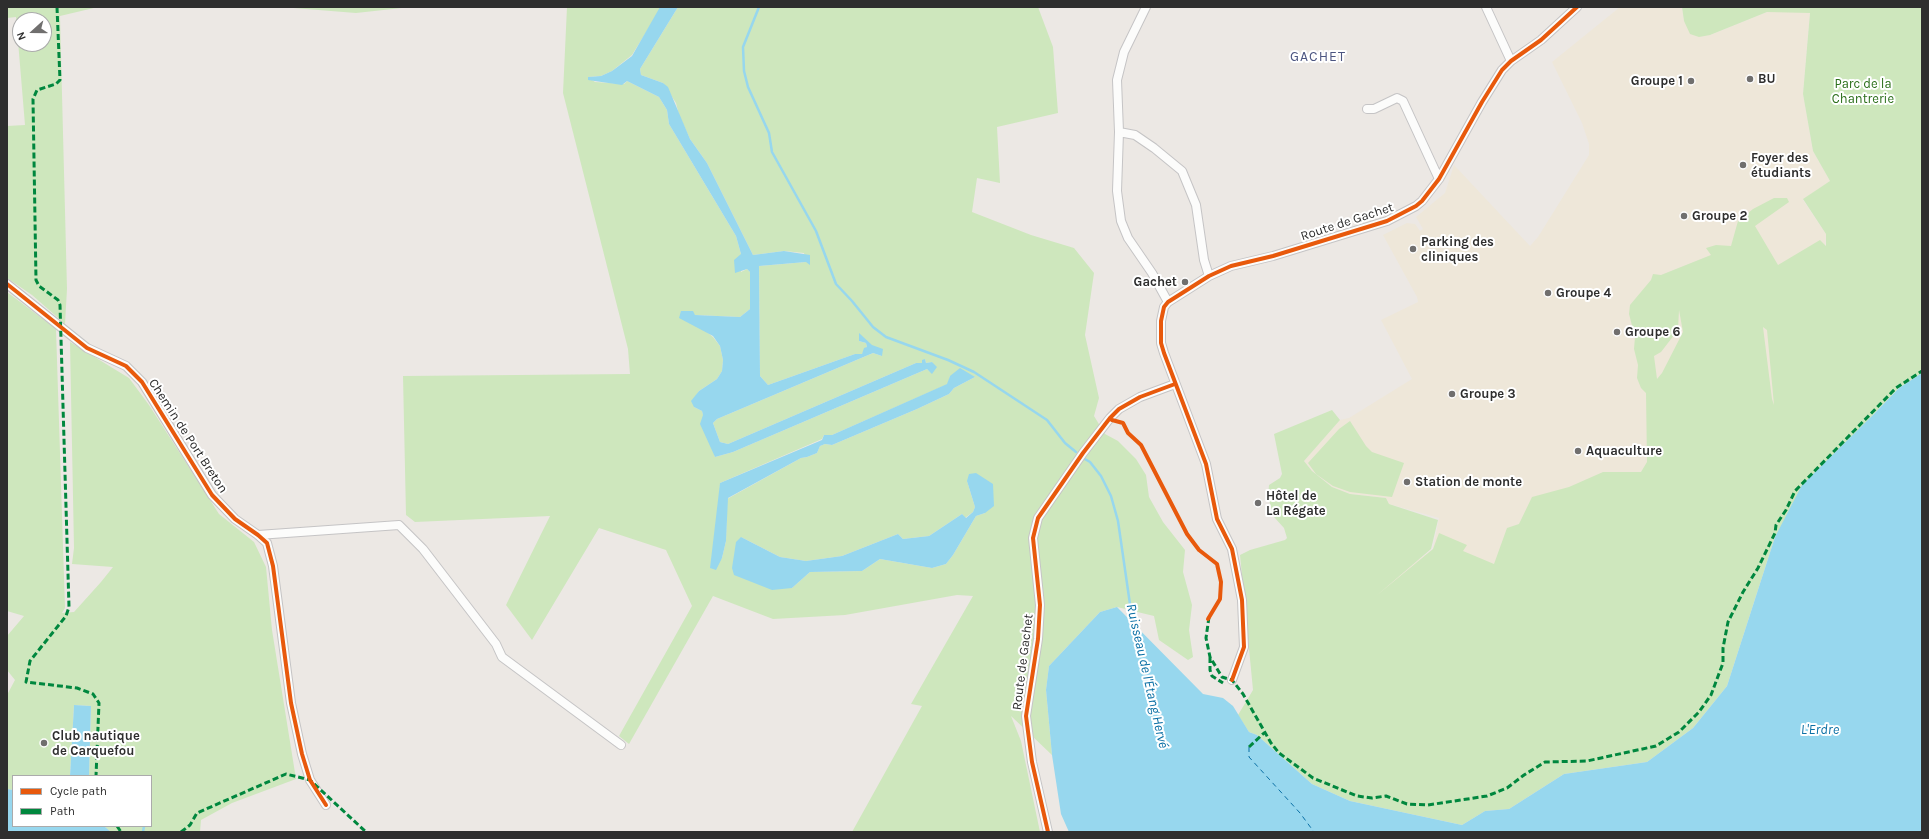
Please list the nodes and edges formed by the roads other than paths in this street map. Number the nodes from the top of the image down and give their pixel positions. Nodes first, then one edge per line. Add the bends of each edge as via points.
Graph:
1 (1146, 7) edge
2 (1486, 7) edge
3 (1577, 7) edge
4 (1511, 61) junction
5 (1367, 108) dead end
6 (1119, 132) junction
7 (1439, 179) junction
8 (1210, 276) junction
9 (7, 284) edge
10 (1168, 302) junction
11 (1175, 384) junction
12 (258, 535) junction
13 (1232, 680) dead end
14 (621, 745) dead end
15 (326, 805) dead end
16 (1048, 832) edge

1 - 6 street via 1120,64 1116,90
2 - 4 street
3 - 4 street, Route de Gachet via 1540,40
4 - 7 street, Route de Gachet via 1502,70 1482,102
5 - 7 street via 1374,109 1396,98 1403,101
6 - 8 street via 1135,135 1182,171 1196,205 1204,260
6 - 10 street via 1116,172 1121,221 1128,238
7 - 8 street, Route de Gachet via 1422,201 1387,221 1273,256 1231,266
8 - 10 street, Route de Gachet
9 - 12 street, Chemin de Port Breton via 87,348 126,366 142,382 212,495 235,519
10 - 11 street via 1162,312 1161,343
11 - 13 street via 1206,464 1217,519 1232,549 1242,600 1244,647
11 - 16 street, Route de Gachet via 1140,397 1119,409 1080,455 1038,518 1033,538 1040,605 1038,639 1026,716 1032,762
12 - 14 street via 399,525 423,549 496,644 502,657
12 - 15 street, Chemin de Port Breton via 267,544 273,566 291,703 302,754 310,780

